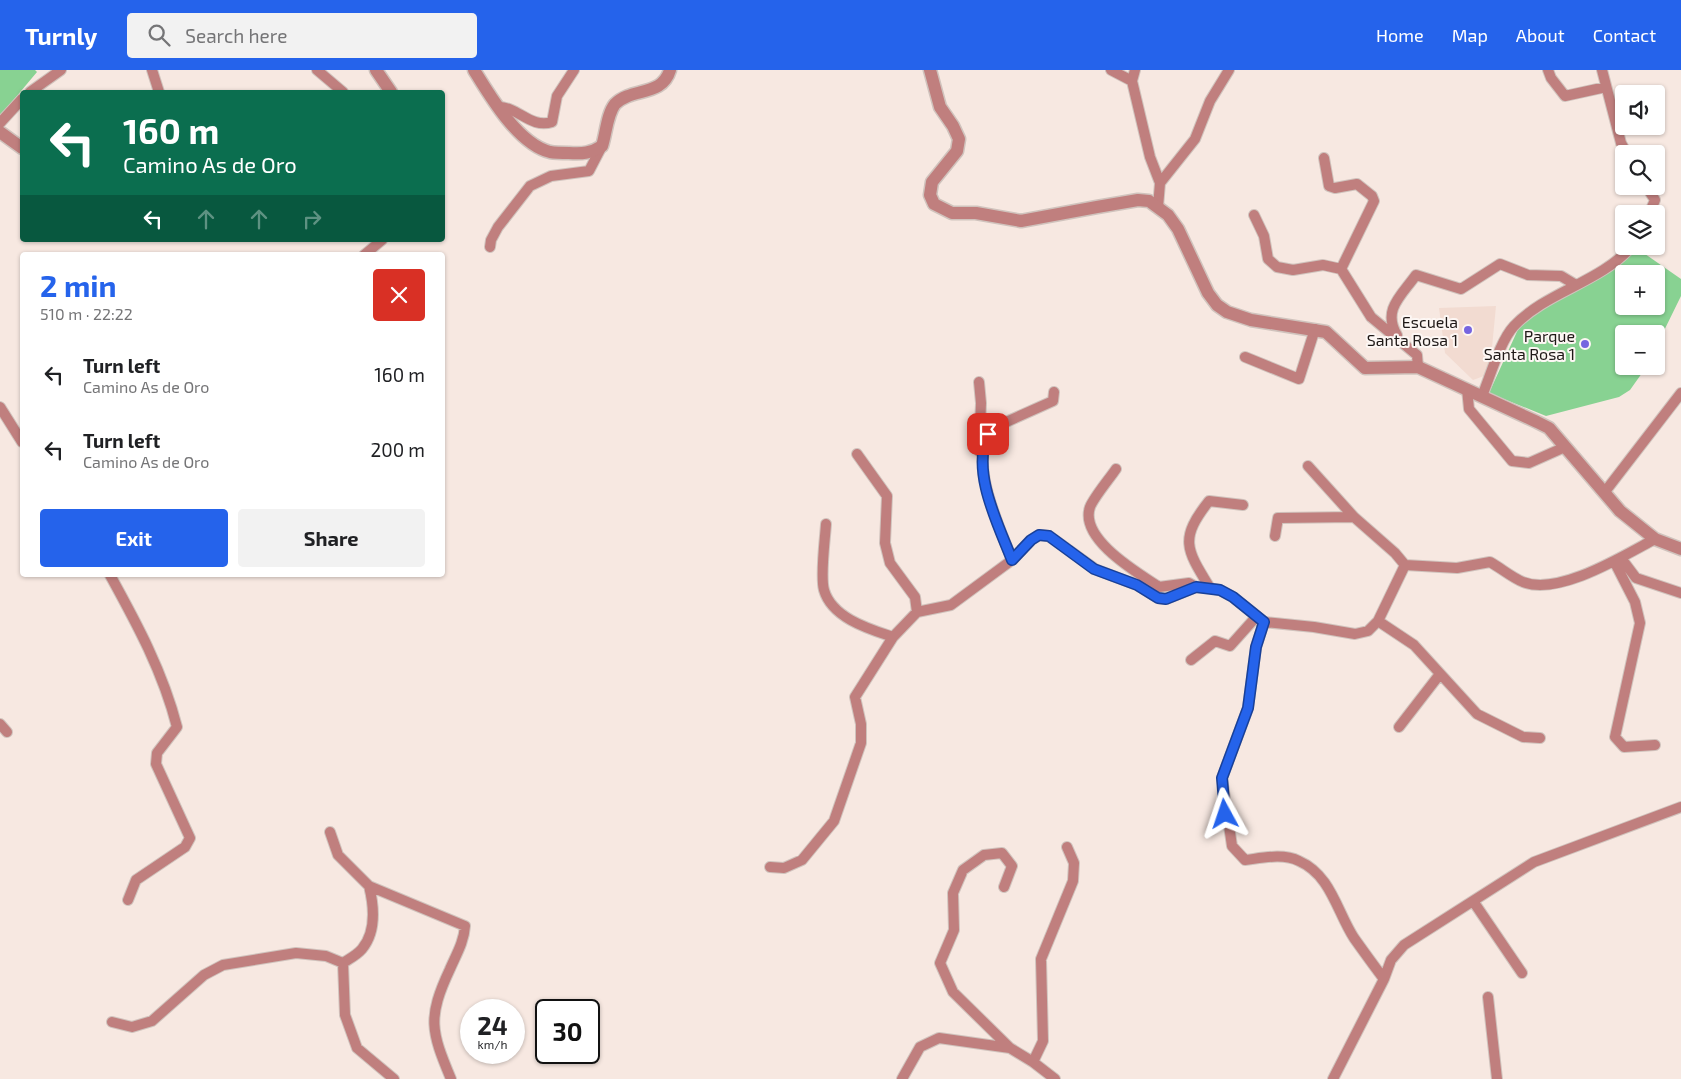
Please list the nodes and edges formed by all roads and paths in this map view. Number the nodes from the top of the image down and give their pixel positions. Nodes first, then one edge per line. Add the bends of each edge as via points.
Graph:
1 (61, 70) edge
2 (152, 70) edge
3 (317, 70) edge
4 (376, 70) edge
5 (474, 70) edge
6 (574, 70) edge
7 (670, 70) edge
8 (930, 70) edge
9 (1110, 70) edge
10 (1136, 70) edge
11 (1229, 70) edge
12 (1548, 70) edge
13 (1602, 70) edge
14 (1132, 81) junction
15 (1606, 87) junction
16 (33, 90) edge
17 (158, 90) edge
18 (341, 90) edge
19 (390, 90) edge
20 (20, 101) edge
21 (499, 107) junction
22 (0, 123) edge
23 (0, 132) edge
24 (1622, 145) edge
25 (602, 146) junction
26 (20, 147) edge
27 (1324, 158) dead end
28 (1160, 182) junction
29 (1158, 206) junction
30 (1254, 215) dead end
31 (380, 242) edge
32 (490, 247) dead end
33 (368, 252) edge
34 (1622, 255) edge
35 (1341, 269) junction
36 (1576, 285) junction
37 (1315, 329) junction
38 (1400, 340) junction
39 (1244, 357) dead end
40 (1418, 367) junction
41 (979, 382) dead end
42 (1467, 389) junction
43 (1054, 392) dead end
44 (1681, 393) edge
45 (1482, 396) junction
46 (0, 407) edge
47 (20, 439) edge
48 (1565, 447) junction
49 (857, 454) dead end
50 (984, 462) junction
51 (1308, 466) dead end
52 (1116, 469) dead end
53 (1604, 492) junction
54 (1243, 505) dead end
55 (1354, 517) junction
56 (826, 524) dead end
57 (1275, 536) dead end
58 (1655, 539) junction
59 (1681, 549) edge
60 (1617, 559) junction
61 (1012, 560) junction
62 (1405, 565) junction
63 (111, 577) edge
64 (1196, 587) junction
65 (1210, 588) junction
66 (1670, 589) junction
67 (1681, 593) edge
68 (1681, 597) edge
69 (917, 612) junction
70 (1260, 619) junction
71 (1378, 621) junction
72 (893, 637) junction
73 (1191, 660) dead end
74 (1440, 674) junction
75 (1399, 727) dead end
76 (1540, 738) dead end
77 (1655, 746) dead end
78 (1681, 807) edge
79 (330, 832) dead end
80 (1068, 848) dead end
81 (770, 867) dead end
82 (369, 886) junction
83 (1004, 887) dead end
84 (128, 900) dead end
85 (1473, 901) junction
86 (343, 963) junction
87 (1522, 973) dead end
88 (1384, 979) junction
89 (1488, 996) dead end
90 (112, 1022) dead end
91 (1010, 1048) junction
92 (1033, 1062) junction
93 (394, 1079) edge
94 (451, 1079) edge
95 (902, 1079) edge
96 (1055, 1079) edge
97 (1333, 1079) edge
98 (1497, 1079) edge

1 - 16 street
2 - 17 street
3 - 18 street
4 - 19 street
5 - 21 street
6 - 21 street via 557,96 552,122 538,124
7 - 25 street via 660,85 616,104
8 - 29 street via 940,107 959,139 957,151 932,182 930,195 934,204 952,213 976,213 1021,221 1138,200
9 - 14 street
10 - 14 street
11 - 28 street via 1210,101 1195,139
12 - 15 street via 1565,96
13 - 15 street
14 - 28 street via 1150,157
15 - 24 street
20 - 22 street
21 - 25 street via 518,131 536,146 550,152 586,154
23 - 26 street
25 - 32 street via 589,171 551,176 530,186 498,227
27 - 35 street via 1329,186 1357,184 1374,201
28 - 29 street
29 - 37 street via 1178,229 1208,293 1217,305 1251,320
30 - 35 street via 1264,236 1268,259 1277,267 1293,270 1323,265
31 - 33 street
34 - 36 street
35 - 38 street via 1371,317
36 - 38 street via 1560,276 1528,275 1500,264 1461,289 1416,275 1390,313 1390,324
36 - 45 street via 1538,306 1513,326
37 - 39 street via 1300,379
37 - 40 street via 1335,338 1365,368
38 - 40 street via 1417,355
40 - 42 street
41 - 50 street via 979,458
42 - 45 street
42 - 48 street via 1469,409 1512,461 1529,463
43 - 50 street via 1053,402 995,427 984,441
44 - 53 street
45 - 48 street via 1549,428
46 - 47 street
48 - 53 street
49 - 69 street via 887,496 885,543 890,563 915,597
50 - 61 street via 984,484
51 - 55 street
52 - 64 street via 1090,508 1096,534 1118,560 1159,587 1189,583
53 - 58 street via 1620,511
54 - 65 street via 1209,501 1193,523 1189,538 1190,556
55 - 57 street via 1278,518
55 - 62 street
56 - 72 street via 824,590 843,615 862,627
58 - 59 street
58 - 60 street
60 - 62 street via 1575,580 1543,584 1524,582 1490,562 1457,568
60 - 66 street via 1636,578
60 - 77 street via 1640,623 1615,737 1624,747
61 - 64 street via 1031,540 1039,535 1049,536 1094,569 1137,585 1158,598 1166,599
61 - 69 street via 950,604
62 - 71 street
63 - 84 street via 147,642 169,697 177,727 158,753 156,764 190,838 185,847 136,880
64 - 65 street
65 - 70 street via 1233,597
66 - 67 street
66 - 68 street
69 - 72 street
70 - 71 street via 1355,634 1368,631
70 - 73 street via 1230,646 1215,640
70 - 88 street via 1248,708 1222,778 1232,846 1245,860 1283,857 1298,860 1311,869 1328,887 1353,937
71 - 74 street via 1414,645
72 - 81 street via 856,696 861,743 834,821 802,860 784,868
74 - 75 street
74 - 76 street via 1477,714 1523,737
78 - 85 street via 1534,862
79 - 82 street via 338,855
80 - 92 street via 1074,863 1073,881 1041,959 1043,1041
82 - 86 street via 374,903 370,934 361,950
82 - 94 street via 465,926 464,939 433,1016 440,1052
83 - 91 street via 1012,866 1002,852 984,855 963,870 954,893 954,930 940,963 953,992
85 - 87 street
85 - 88 street via 1404,945 1391,960
86 - 90 street via 326,956 296,953 223,965 204,975 152,1021 132,1027
86 - 93 street via 345,1014 357,1048
88 - 97 street
89 - 98 street
91 - 92 street
91 - 95 street via 939,1038 920,1047
92 - 96 street

